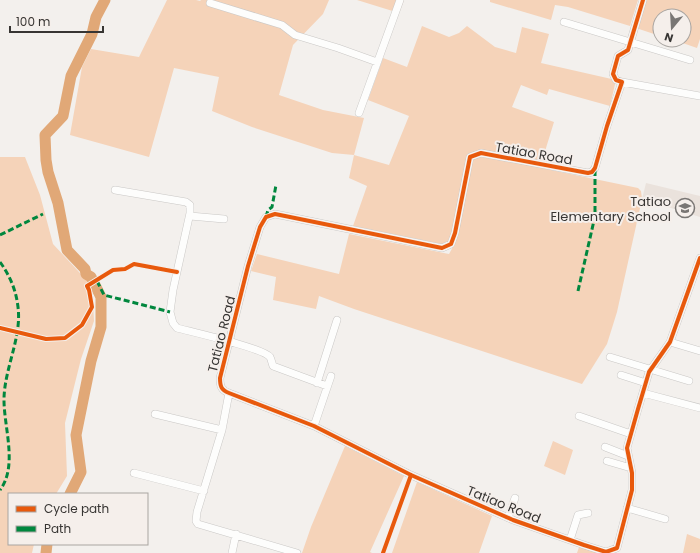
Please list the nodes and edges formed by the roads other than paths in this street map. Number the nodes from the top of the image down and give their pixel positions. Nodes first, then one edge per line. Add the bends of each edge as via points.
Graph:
1 (400, 0) edge
2 (642, 0) edge
3 (210, 3) dead end
4 (564, 22) dead end
5 (630, 41) junction
6 (690, 60) dead end
7 (377, 62) junction
8 (622, 82) junction
9 (700, 96) edge
10 (359, 113) dead end
11 (115, 190) dead end
12 (190, 216) junction
13 (224, 220) dead end
14 (700, 258) edge
15 (337, 320) dead end
16 (228, 341) junction
17 (670, 342) junction
18 (700, 351) edge
19 (610, 357) dead end
20 (650, 369) junction
21 (621, 375) dead end
22 (331, 376) dead end
23 (689, 381) dead end
24 (317, 382) junction
25 (646, 383) junction
26 (327, 386) junction
27 (229, 393) junction
28 (643, 393) junction
29 (700, 408) edge
30 (155, 414) dead end
31 (579, 416) dead end
32 (314, 426) junction
33 (222, 430) junction
34 (631, 434) junction
35 (605, 447) dead end
36 (628, 456) junction
37 (608, 461) dead end
38 (631, 468) junction
39 (134, 473) dead end
40 (204, 491) junction
41 (515, 498) dead end
42 (627, 508) junction
43 (588, 513) dead end
44 (508, 518) junction
45 (665, 519) dead end
46 (236, 534) junction
47 (570, 540) junction
48 (276, 550) edge
49 (232, 553) edge
50 (297, 553) edge

1 - 7 street
2 - 5 street
3 - 7 street via 282,26 295,35
4 - 5 street
5 - 6 street
5 - 8 street via 628,50 618,56 613,74 616,80
7 - 10 street
8 - 9 street
8 - 16 street, Tatiao Road via 592,172 481,154 470,157 452,244 442,248 275,214 266,217 260,227
11 - 12 street via 186,202 190,205
12 - 13 street
12 - 16 street, Tatiao Road via 173,290 170,312 173,323 177,328
14 - 17 street, Tatiao Road
15 - 24 street
16 - 24 street via 264,353 270,357 273,366
16 - 27 street, Tatiao Road via 220,387
17 - 18 street
17 - 20 street, Tatiao Road
19 - 20 street
20 - 23 street
20 - 25 street, Tatiao Road
21 - 25 street
22 - 26 street
24 - 26 street
25 - 28 street, Tatiao Road
26 - 32 street
27 - 32 street, Tatiao Road
27 - 33 street
28 - 29 street
28 - 34 street, Tatiao Road
30 - 33 street
31 - 34 street
32 - 44 street, Tatiao Road via 411,475
33 - 40 street
34 - 36 street, Tatiao Road via 627,448
35 - 36 street
36 - 38 street, Tatiao Road
37 - 38 street
38 - 42 street, Tatiao Road via 632,490
39 - 40 street
40 - 46 street via 196,517 198,524
41 - 44 street
42 - 45 street
42 - 47 street, Tatiao Road via 617,548 606,552
43 - 47 street via 578,515
44 - 47 street, Tatiao Road
46 - 48 street
46 - 49 street
48 - 50 street

